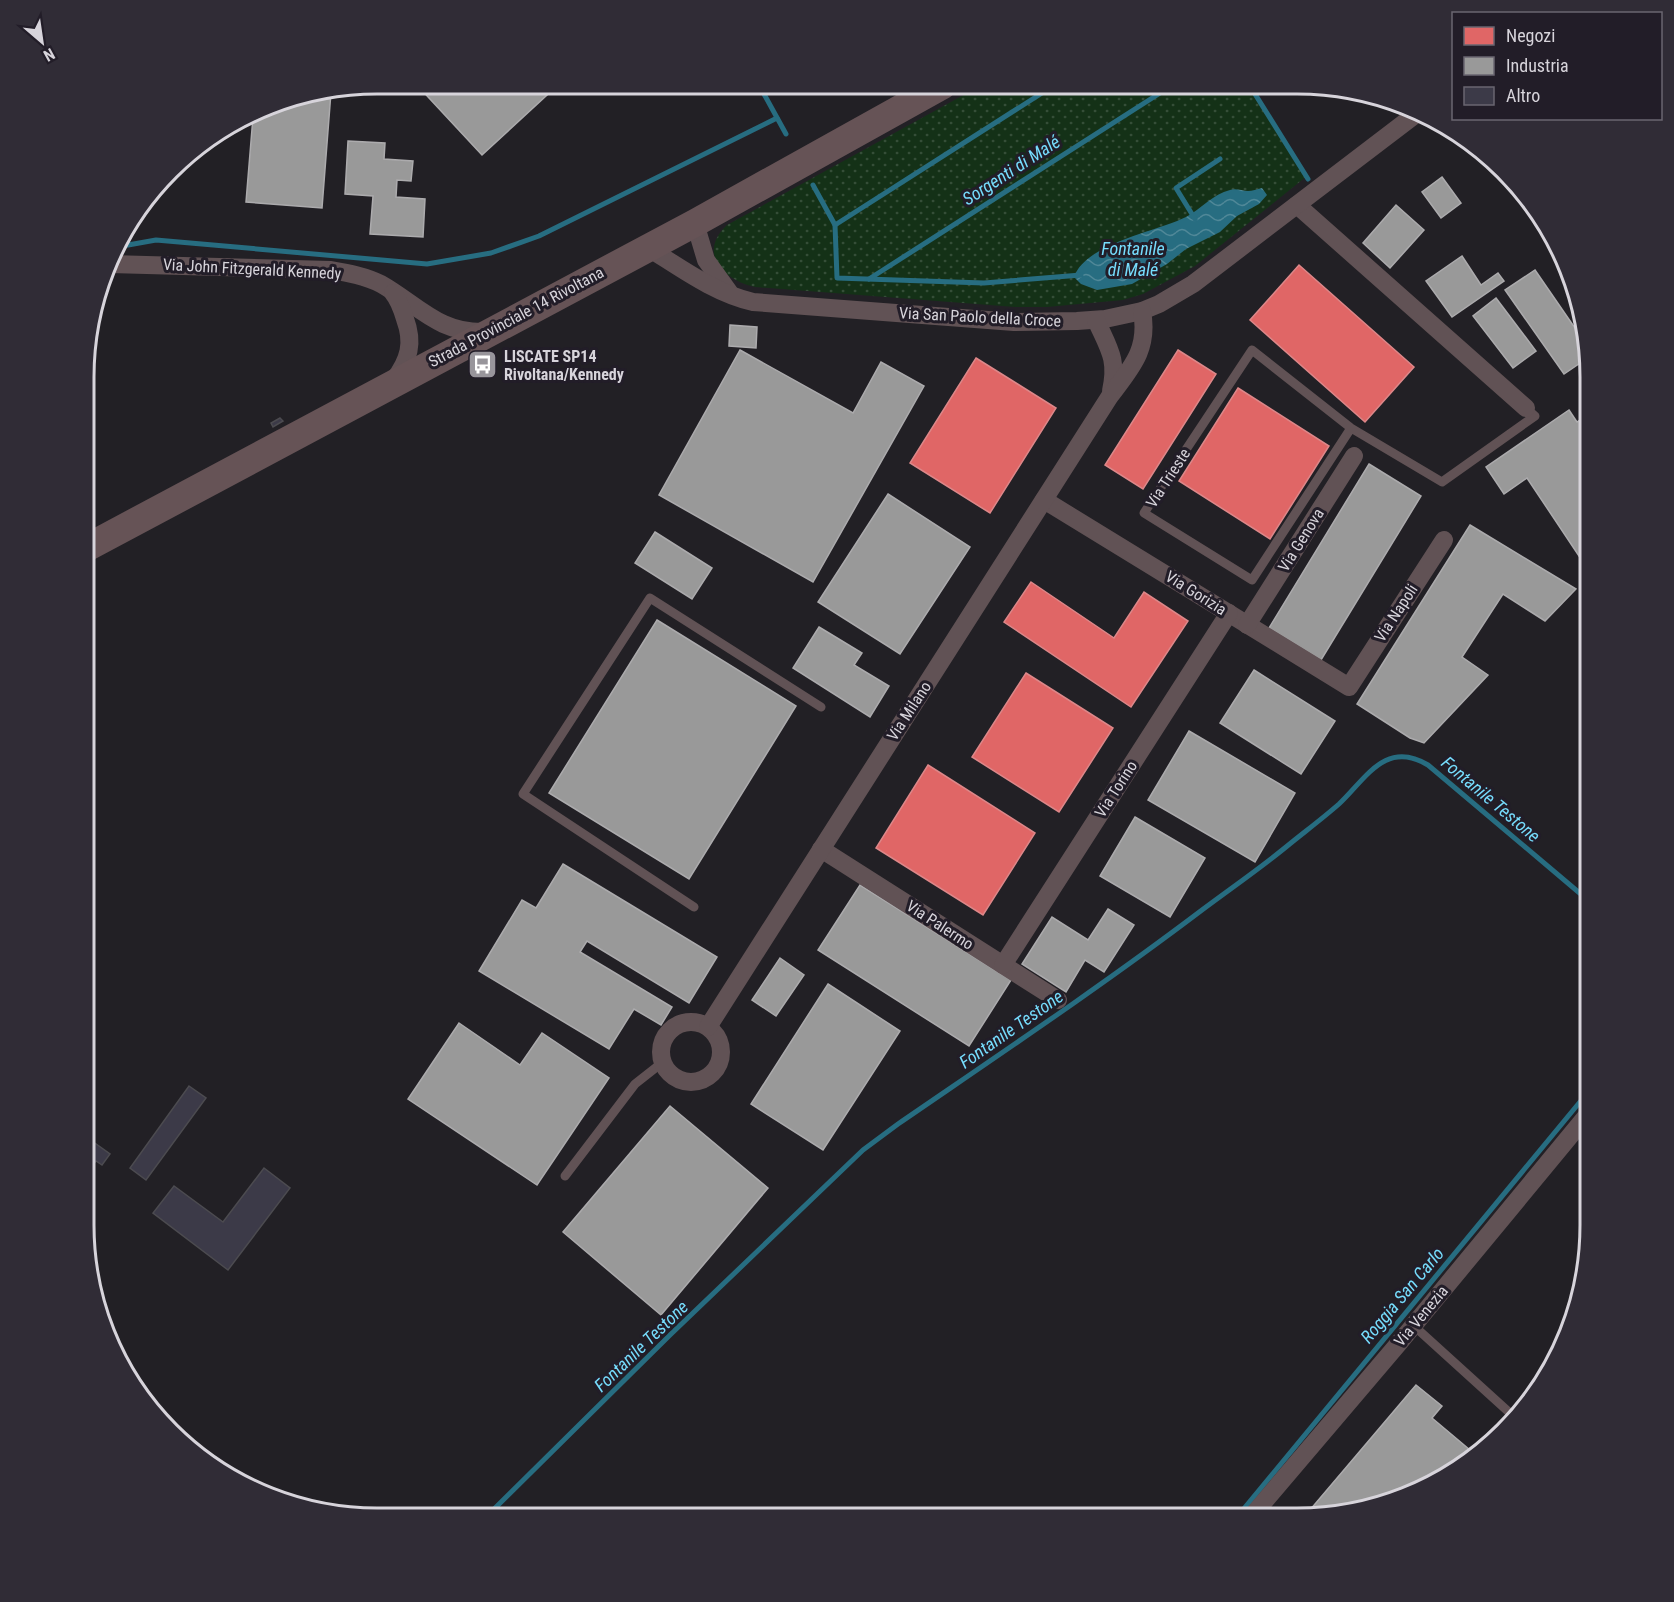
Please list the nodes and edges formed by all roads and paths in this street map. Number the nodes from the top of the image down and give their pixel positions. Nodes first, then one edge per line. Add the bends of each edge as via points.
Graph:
1 (928, 94) edge
2 (1410, 118) edge
3 (1297, 205) junction
4 (694, 223) junction
5 (647, 247) junction
6 (118, 264) edge
7 (390, 290) junction
8 (732, 296) junction
9 (1142, 310) junction
10 (1096, 320) junction
11 (488, 332) junction
12 (391, 384) junction
13 (1110, 396) junction
14 (1526, 408) joint
15 (1351, 428) junction
16 (1354, 456) dead end
17 (1044, 500) junction
18 (1444, 540) dead end
19 (94, 544) edge
20 (1229, 613) junction
21 (1247, 625) junction
22 (1349, 687) joint
23 (821, 707) dead end
24 (821, 849) junction
25 (694, 907) dead end
26 (1003, 965) junction
27 (1058, 1000) dead end
28 (708, 1027) junction
29 (663, 1062) junction
30 (1580, 1124) edge
31 (565, 1176) dead end
32 (1414, 1326) junction
33 (1508, 1412) edge
34 (1259, 1508) edge

1 - 4 main road, Strada Provinciale 14 Rivoltana
2 - 3 street, Via San Paolo della Croce
3 - 9 street, Via San Paolo della Croce via 1193,284
3 - 14 street, Via Trieste
4 - 5 main road, Strada Provinciale 14 Rivoltana
4 - 8 street via 708,265
5 - 8 street, Via San Paolo della Croce
5 - 11 main road, Strada Provinciale 14 Rivoltana
6 - 7 street, Via John Fitzgerald Kennedy via 331,270 369,279
7 - 11 street, Via John Fitzgerald Kennedy via 450,328
7 - 12 street via 400,304 410,339 408,359
8 - 10 street, Via San Paolo della Croce via 753,302 1014,322
9 - 10 street, Via San Paolo della Croce
9 - 13 street, Via Milano via 1145,330 1140,351
10 - 13 street, Via Milano via 1114,363
11 - 12 main road, Strada Provinciale 14 Rivoltana
12 - 19 main road, Strada Provinciale 14 Rivoltana
13 - 17 street, Via Milano
14 - 15 lane, Via Trieste via 1534,416 1442,482
15 - 15 lane, Via Trieste via 1252,580 1144,513 1252,350
16 - 21 street, Via Genova
17 - 20 street, Via Gorizia
17 - 24 street, Via Milano
18 - 22 street, Via Napoli
20 - 21 street, Via Gorizia
20 - 26 street, Via Torino
21 - 22 street, Via Gorizia
23 - 25 lane via 650,598 523,794
24 - 26 street, Via Palermo
24 - 28 street, Via Milano
26 - 27 street, Via Palermo
28 - 29 street via 689,1022 671,1030 663,1042
28 - 29 street via 718,1038 722,1052 718,1066 708,1077 693,1082 679,1079
29 - 31 lane via 635,1084
30 - 32 street, Via Venezia
32 - 33 lane
32 - 34 street, Via Venezia

